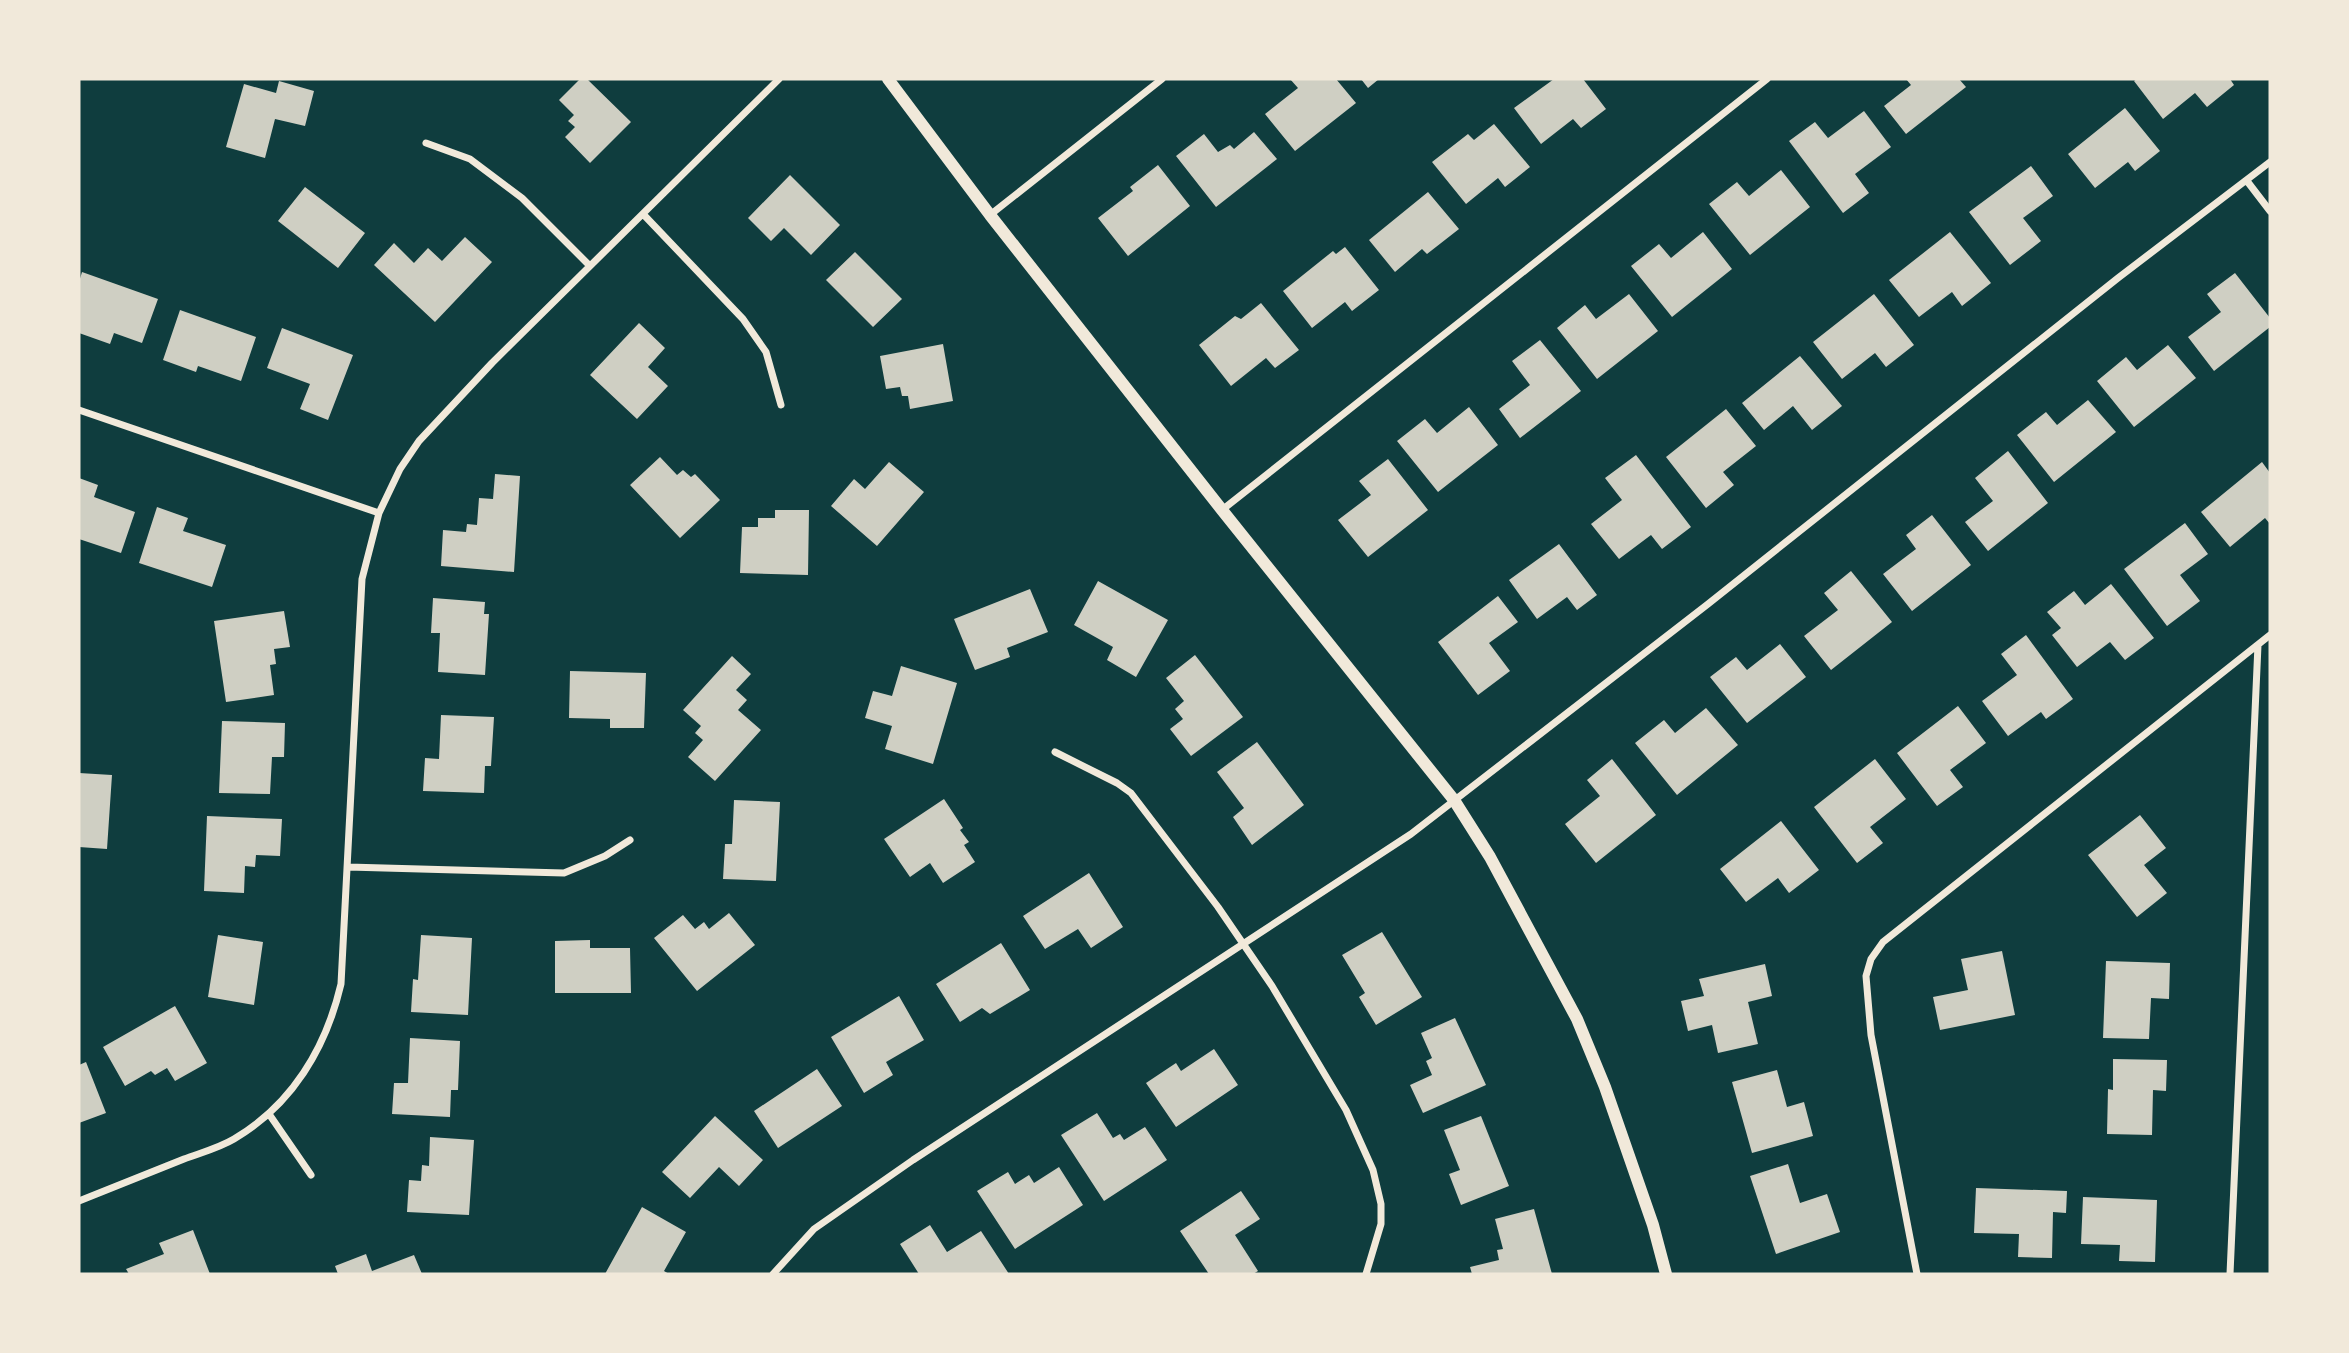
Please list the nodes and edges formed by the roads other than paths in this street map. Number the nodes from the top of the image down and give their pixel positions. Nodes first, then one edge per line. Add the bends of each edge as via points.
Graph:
1 (779, 79) edge
2 (888, 79) edge
3 (1162, 79) edge
4 (1767, 79) edge
5 (426, 143) dead end
6 (2270, 162) edge
7 (2247, 181) junction
8 (2270, 211) edge
9 (643, 214) junction
10 (990, 215) junction
11 (590, 266) junction
12 (781, 405) dead end
13 (79, 410) edge
14 (1222, 510) junction
15 (379, 513) junction
16 (2270, 635) edge
17 (2258, 645) junction
18 (1055, 752) dead end
19 (1454, 800) junction
20 (631, 840) dead end
21 (348, 867) junction
22 (1242, 945) junction
23 (269, 1114) junction
24 (311, 1175) dead end
25 (79, 1201) edge
26 (773, 1274) edge
27 (1366, 1274) edge
28 (1666, 1274) edge
29 (1917, 1274) edge
30 (2230, 1274) edge

1 - 9 street
2 - 10 street
3 - 10 street
4 - 14 street
5 - 11 street via 470,159 522,198
6 - 7 street
7 - 8 street
7 - 19 street
9 - 11 street
9 - 12 street via 743,319 766,352
10 - 14 street
11 - 15 street via 419,441
13 - 15 street
14 - 19 street
15 - 21 street via 362,579
16 - 17 street
17 - 29 street via 1883,942 1871,960 1866,976 1871,1035
17 - 30 street
18 - 22 street via 1131,793 1219,907
19 - 22 street via 1411,834
19 - 28 street via 1577,1019 1605,1087
20 - 21 street via 564,873
21 - 23 street via 341,984 334,1014 316,1056
22 - 26 street via 814,1229
22 - 27 street via 1272,986 1339,1099 1373,1170 1381,1224
23 - 24 street
23 - 25 street via 233,1140

